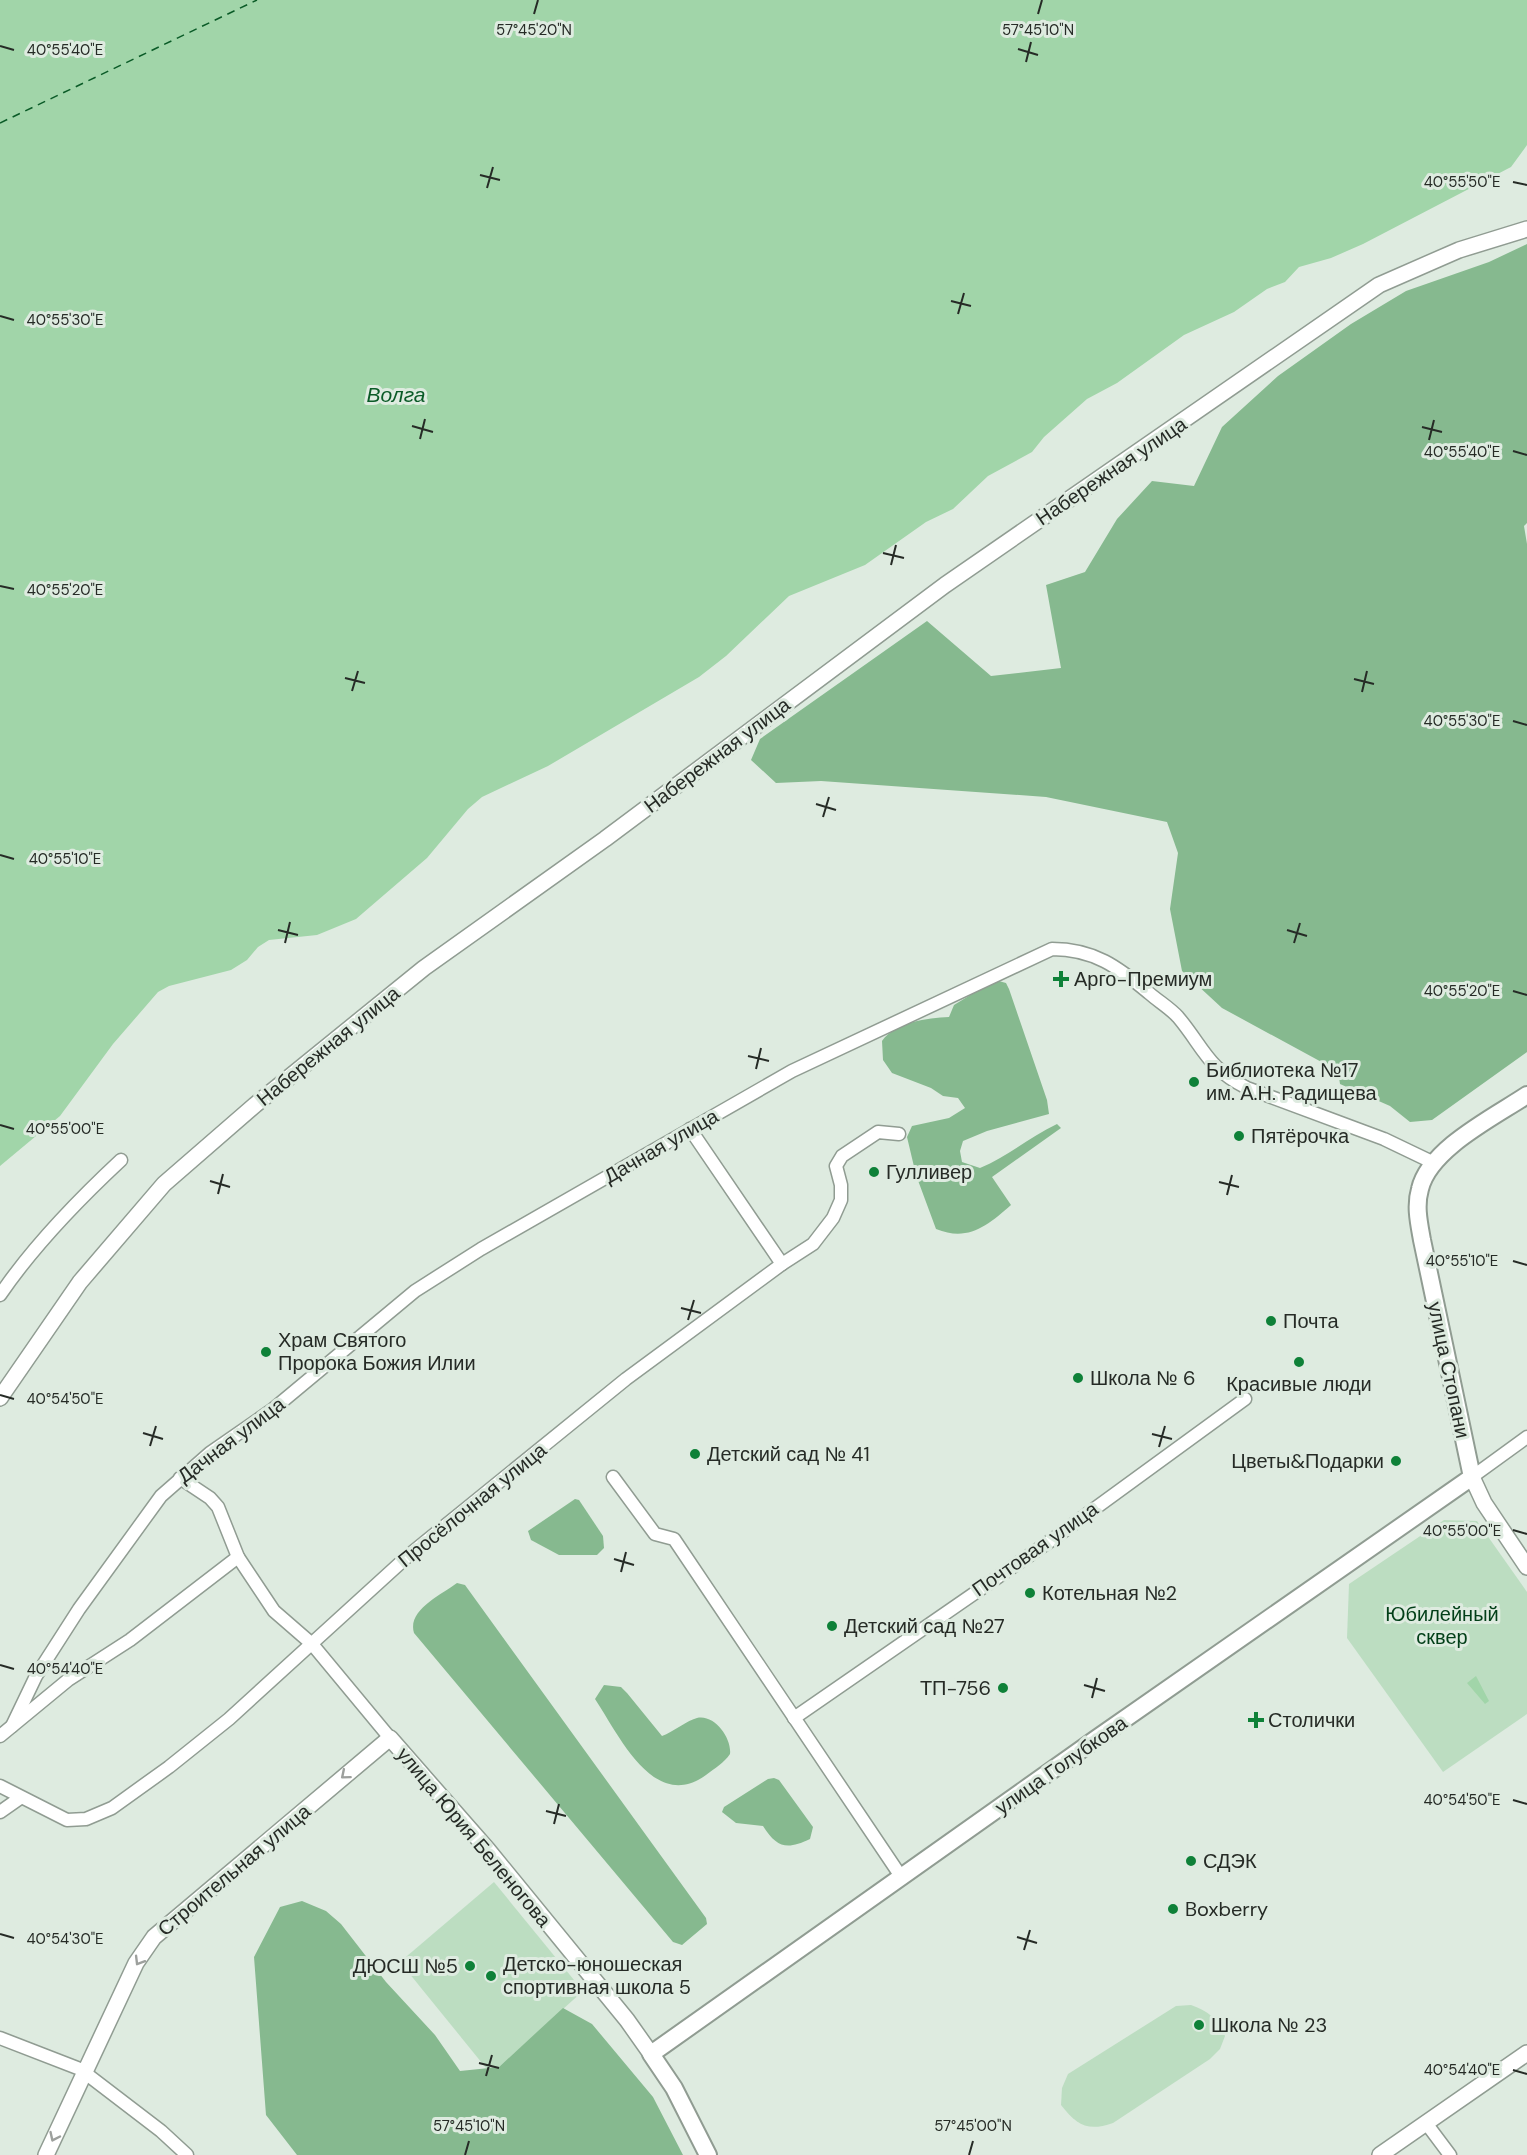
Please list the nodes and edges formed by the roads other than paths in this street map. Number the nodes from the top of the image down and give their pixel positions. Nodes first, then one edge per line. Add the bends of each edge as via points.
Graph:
1 (1527, 229) edge
2 (1527, 1095) edge
3 (690, 1130) junction
4 (899, 1134) dead end
5 (122, 1160) dead end
6 (1432, 1162) junction
7 (782, 1263) junction
8 (0, 1295) edge
9 (0, 1398) edge
10 (1245, 1399) dead end
11 (1527, 1437) edge
12 (613, 1477) dead end
13 (1472, 1477) junction
14 (180, 1478) junction
15 (238, 1557) junction
16 (1527, 1567) edge
17 (312, 1644) junction
18 (794, 1718) junction
19 (12, 1726) junction
20 (0, 1736) edge
21 (390, 1738) junction
22 (0, 1786) edge
23 (20, 1797) junction
24 (0, 1812) edge
25 (902, 1878) junction
26 (0, 2037) edge
27 (1527, 2053) edge
28 (651, 2054) junction
29 (84, 2072) junction
30 (1426, 2123) junction
31 (46, 2155) edge
32 (188, 2155) edge
33 (708, 2155) edge
34 (1380, 2155) edge
35 (1450, 2155) edge

1 - 9 street, Набережная улица via 1459,250 1379,285 945,585 605,839 424,968 164,1184 80,1282
2 - 6 main road
3 - 6 street, Дачная улица via 792,1071 872,1031 1052,949 1072,949 1105,959 1177,1016 1224,1077
3 - 7 street
3 - 14 street, Дачная улица via 481,1248 415,1291 272,1410
4 - 7 street, Просёлочная улица via 878,1132 842,1156 836,1166 841,1200 833,1218 813,1244
5 - 8 street via 79,1200
6 - 13 main road, улица Стопани via 1420,1187 1418,1219
7 - 17 street, Просёлочная улица via 626,1379 410,1555
10 - 18 street, Почтовая улица
11 - 13 street
12 - 18 street via 655,1534 674,1539
13 - 16 street, улица Стопани via 1488,1510
13 - 25 main road, улица Голубкова
14 - 15 street, улица Юрия Беленогова via 218,1508
14 - 19 street, Дачная улица via 161,1496 78,1609 36,1676
15 - 17 street, улица Юрия Беленогова via 274,1611
15 - 19 street via 130,1640 68,1680
17 - 21 street, улица Юрия Беленогова
17 - 23 street, Просёлочная улица via 229,1719 112,1808 86,1819 67,1820
18 - 25 street
19 - 20 street
21 - 28 street, улица Юрия Беленогова via 488,1850
21 -> 29 street, Строительная улица via 154,1937 136,1963
22 - 23 street, Просёлочная улица
23 - 24 street
25 - 28 main road, улица Голубкова
26 - 29 street
27 - 30 street
28 - 33 main road, улица Юрия Беленогова via 674,2088
29 -> 31 street, Строительная улица
29 - 32 street
30 - 34 street
30 - 35 street

